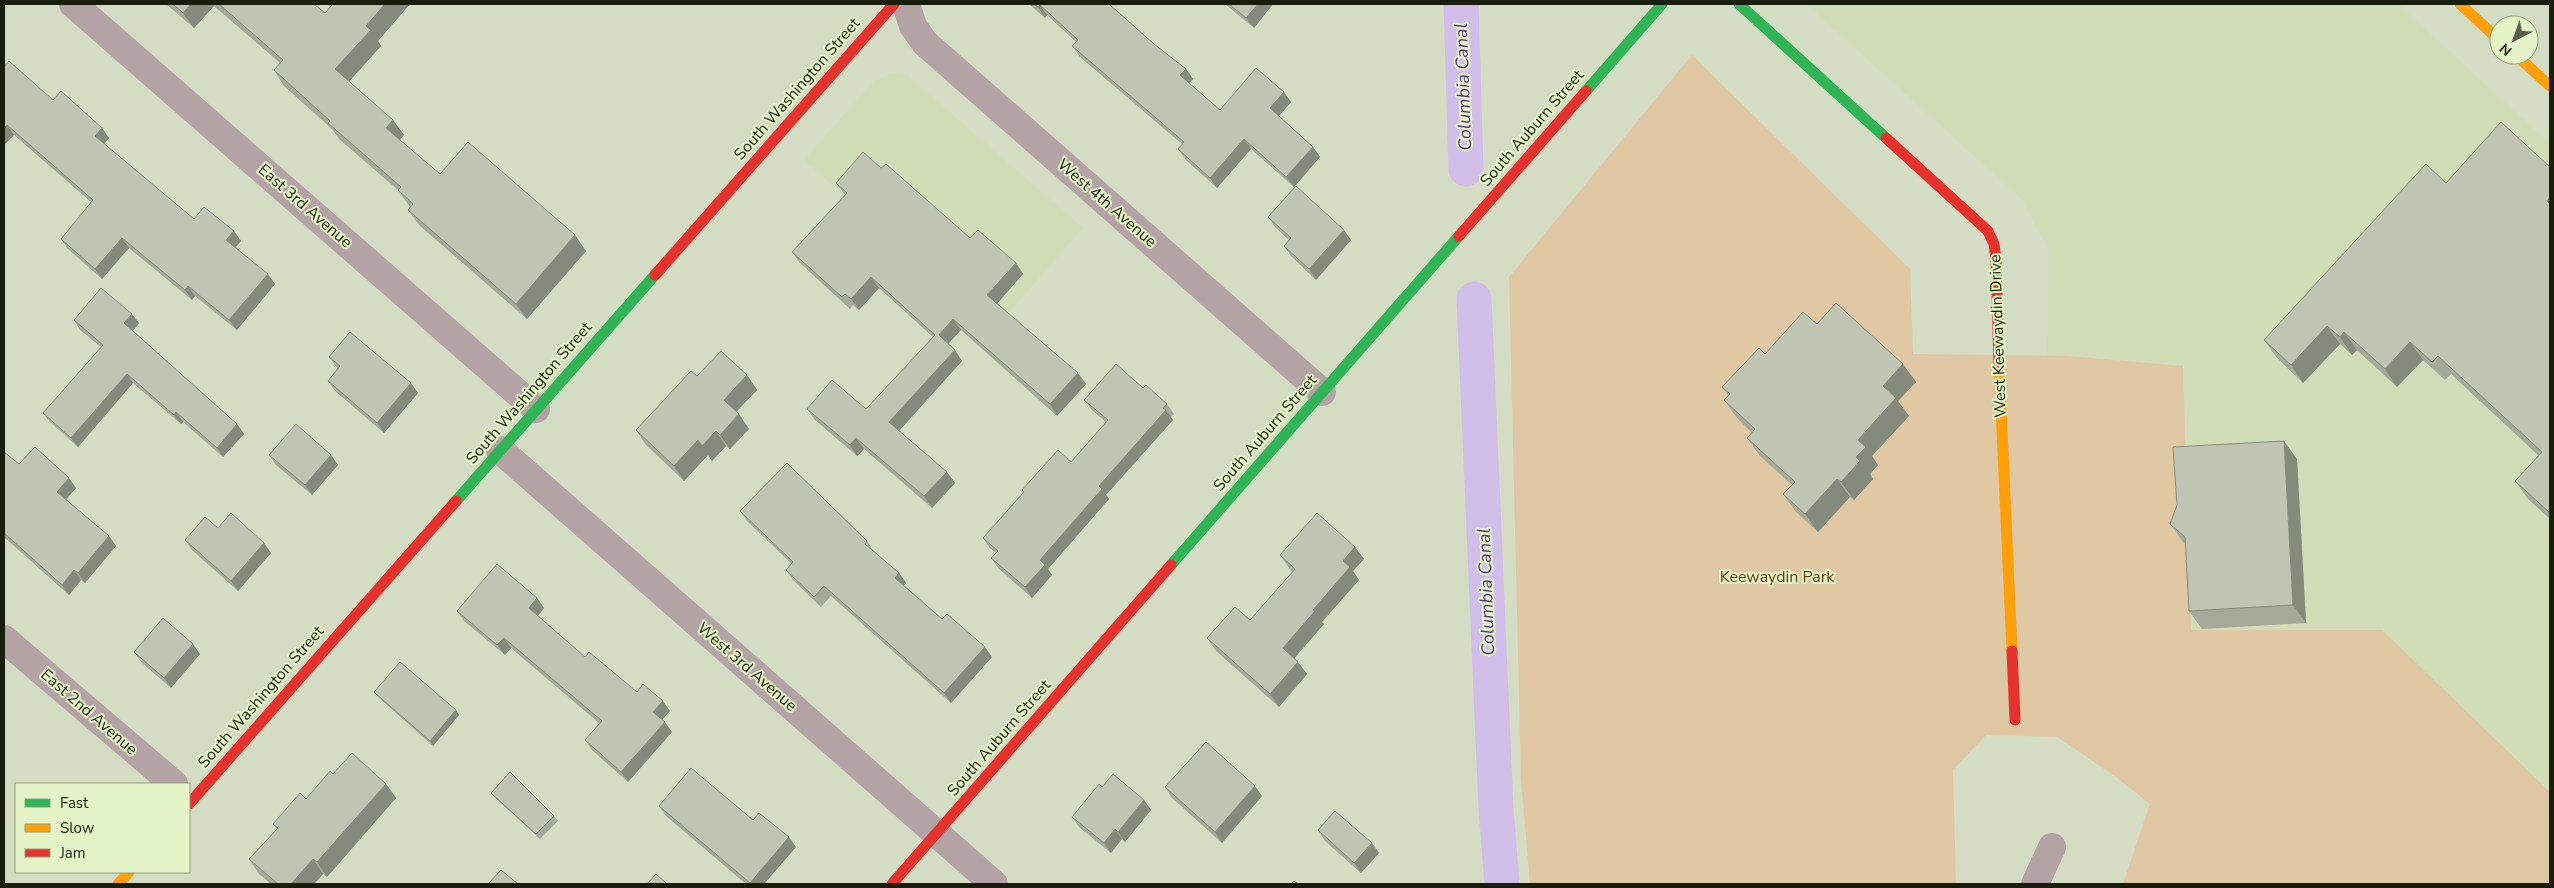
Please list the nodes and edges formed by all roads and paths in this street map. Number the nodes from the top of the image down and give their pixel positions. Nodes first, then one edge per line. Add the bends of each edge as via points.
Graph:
1 (74, 4) edge
2 (894, 4) edge
3 (906, 4) edge
4 (1662, 4) edge
5 (1739, 4) edge
6 (2460, 4) edge
7 (2489, 31) edge
8 (2527, 65) edge
9 (2550, 86) edge
10 (1322, 392) junction
11 (536, 409) junction
12 (500, 450) junction
13 (4, 639) edge
14 (2015, 720) dead end
15 (171, 783) edge
16 (190, 792) edge
17 (936, 834) junction
18 (2052, 847) dead end
19 (128, 873) edge
20 (118, 884) edge
21 (892, 884) edge
22 (994, 884) edge
23 (2035, 884) edge

1 - 11 street, East 3rd Avenue
2 - 11 street, South Washington Street
3 - 10 street, West 4th Avenue via 913,26 925,43
4 - 10 street, South Auburn Street
5 - 14 street, West Keewaydin Drive via 1988,231 1994,244
6 - 7 street
8 - 9 street
10 - 17 street, South Auburn Street
11 - 12 street, South Washington Street
12 - 16 street, South Washington Street
12 - 17 street, West 3rd Avenue
13 - 15 street, East 2nd Avenue
17 - 21 street, South Auburn Street
17 - 22 street, West 3rd Avenue
18 - 23 street
19 - 20 street

